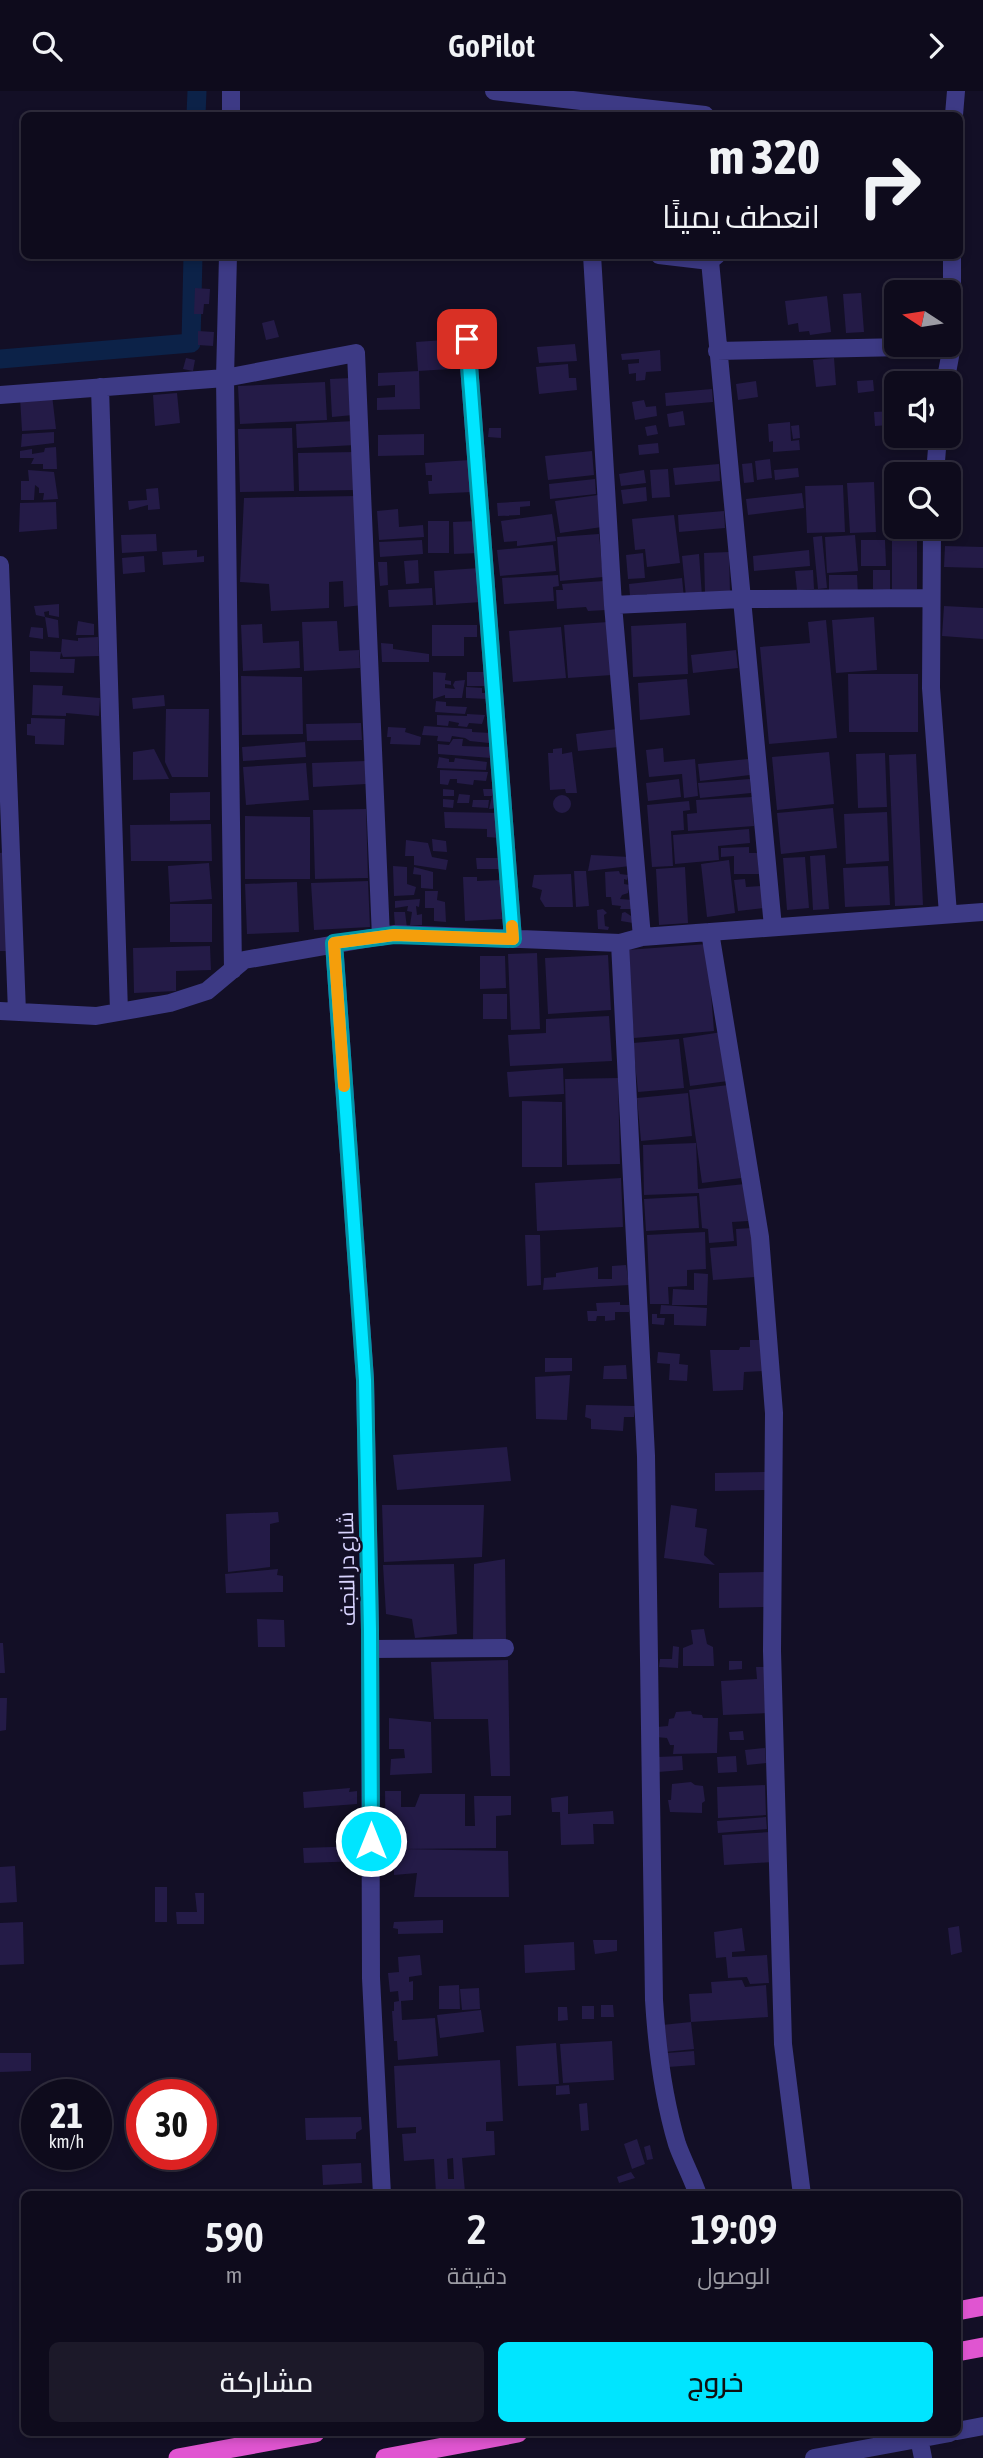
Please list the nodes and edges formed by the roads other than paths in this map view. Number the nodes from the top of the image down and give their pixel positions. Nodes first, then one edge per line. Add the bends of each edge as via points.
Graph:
1 (231, 91) edge
2 (494, 91) edge
3 (956, 91) edge
4 (230, 112) edge
5 (679, 112) edge
6 (954, 112) edge
7 (228, 259) edge
8 (592, 259) edge
9 (713, 259) edge
10 (952, 259) edge
11 (952, 280) edge
12 (467, 339) dead end
13 (884, 347) edge
14 (717, 351) junction
15 (225, 378) junction
16 (100, 387) junction
17 (0, 395) edge
18 (932, 539) edge
19 (0, 565) edge
20 (931, 598) junction
21 (741, 599) junction
22 (612, 605) junction
23 (983, 912) edge
24 (948, 914) junction
25 (773, 927) junction
26 (710, 932) junction
27 (381, 937) junction
28 (642, 937) junction
29 (513, 939) junction
30 (334, 943) junction
31 (620, 943) junction
32 (233, 970) junction
33 (8, 1011) edge
34 (120, 1012) junction
35 (505, 1648) dead end
36 (370, 1649) junction
37 (382, 2191) edge
38 (696, 2191) edge
39 (801, 2191) edge
40 (983, 2306) edge
41 (961, 2310) edge
42 (983, 2347) edge
43 (961, 2351) edge
44 (983, 2426) edge
45 (961, 2430) edge
46 (299, 2436) edge
47 (502, 2436) edge
48 (931, 2436) edge
49 (919, 2438) junction
50 (178, 2458) edge
51 (385, 2458) edge
52 (814, 2458) edge
53 (923, 2458) edge

1 - 4 street
2 - 5 street
3 - 6 street
7 - 15 street
8 - 22 street
9 - 14 street
10 - 11 street
12 - 29 street
13 - 14 street
14 - 21 street
15 - 16 street
15 - 27 street via 356,353
15 - 32 street
16 - 17 street
16 - 34 street
18 - 20 street
19 - 33 street
20 - 21 street
20 - 24 street via 931,688
21 - 22 street
21 - 25 street
22 - 28 street
23 - 24 street
24 - 25 street
25 - 26 street
26 - 28 street
26 - 39 street via 761,1237 775,1413 772,1651 783,2044
27 - 29 street
27 - 30 street
28 - 31 street
29 - 31 street
30 - 32 street via 244,960
30 - 36 street, شارع در النجف via 365,1380
31 - 38 street via 646,1456 653,2000 664,2096
32 - 34 street via 207,991
33 - 34 street via 96,1016
35 - 36 street
36 - 37 street, شارع در النجف via 371,1979
40 - 41 highway
42 - 43 highway
44 - 45 street
46 - 50 highway
47 - 51 highway
48 - 49 street
49 - 52 street
49 - 53 street

